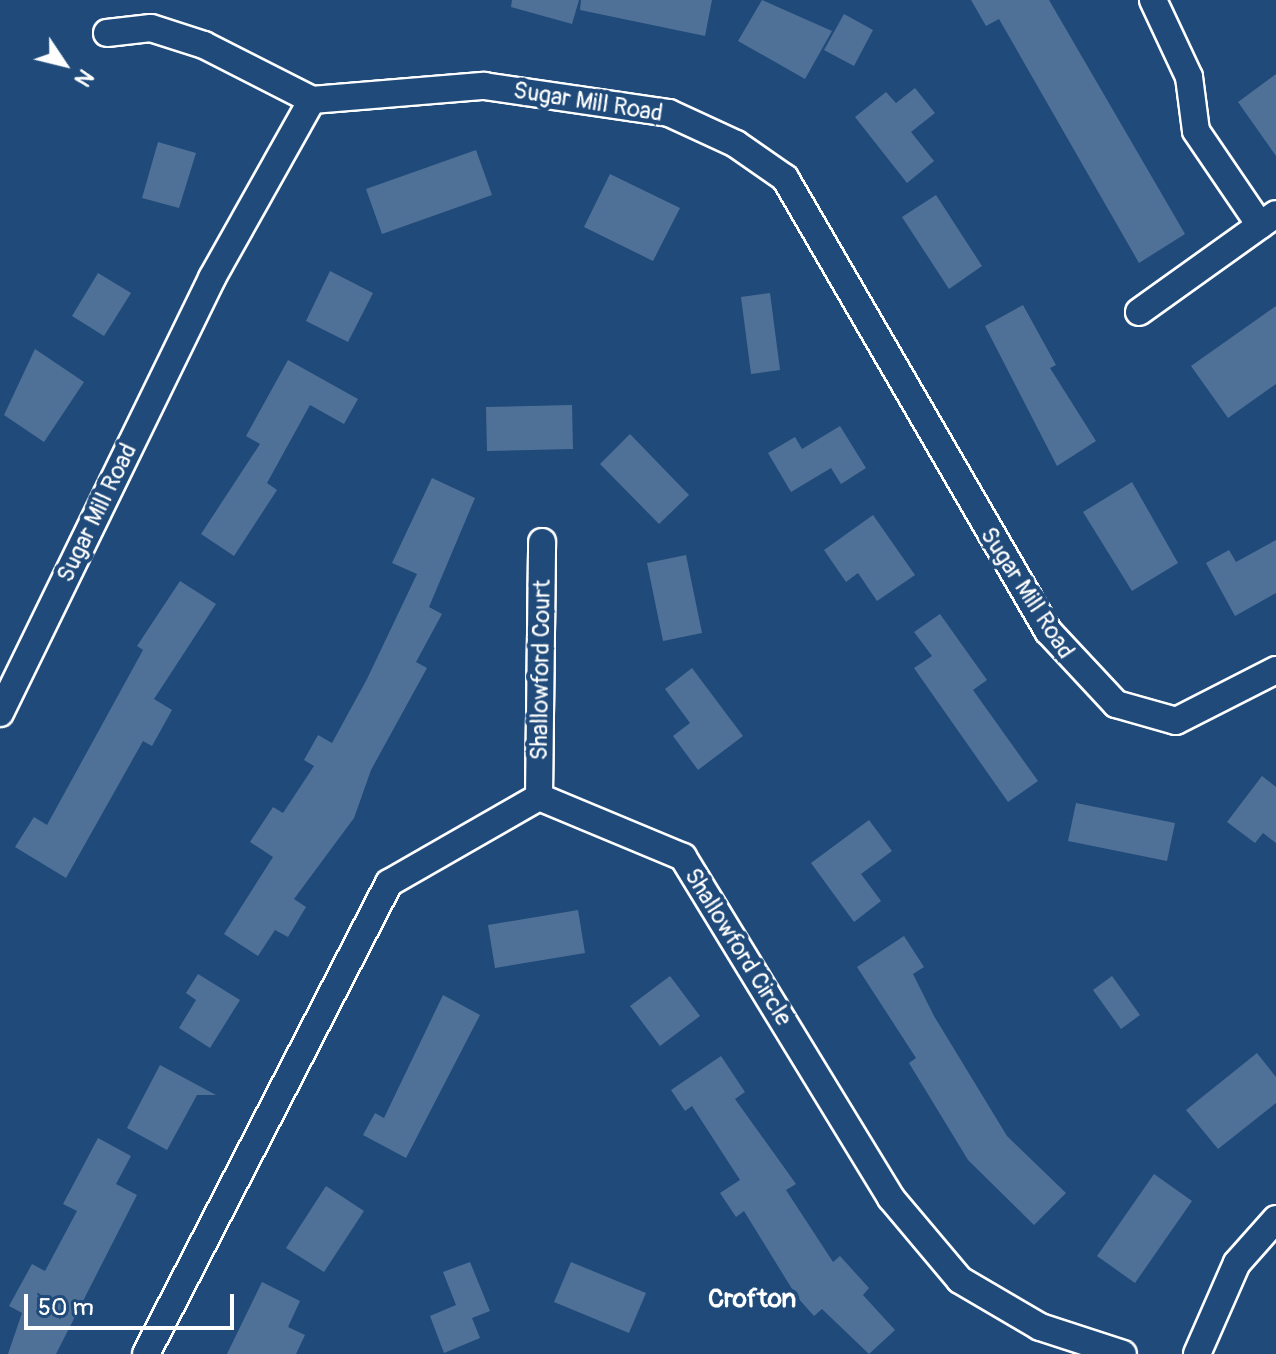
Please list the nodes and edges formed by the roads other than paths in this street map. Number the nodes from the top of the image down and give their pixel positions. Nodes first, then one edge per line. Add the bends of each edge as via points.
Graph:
1 (1153, 0) edge
2 (107, 33) dead end
3 (312, 100) junction
4 (1268, 220) edge
5 (1139, 312) dead end
6 (542, 542) dead end
7 (1276, 670) edge
8 (0, 713) edge
9 (539, 797) junction
10 (1276, 1219) edge
11 (146, 1354) edge
12 (1123, 1354) edge
13 (1197, 1354) edge

1 - 4 street via 1189,77 1196,131
2 - 3 street via 151,28 204,45
3 - 7 street, Sugar Mill Road via 484,86 669,113 736,144 785,178 912,405 1073,666 1116,704 1176,721
3 - 8 street, Sugar Mill Road via 212,278
4 - 5 street
6 - 9 street, Shallowford Court
9 - 11 street via 389,883
9 - 12 street, Shallowford Circle via 683,857 891,1198 960,1280 1040,1327
10 - 13 street via 1237,1263

